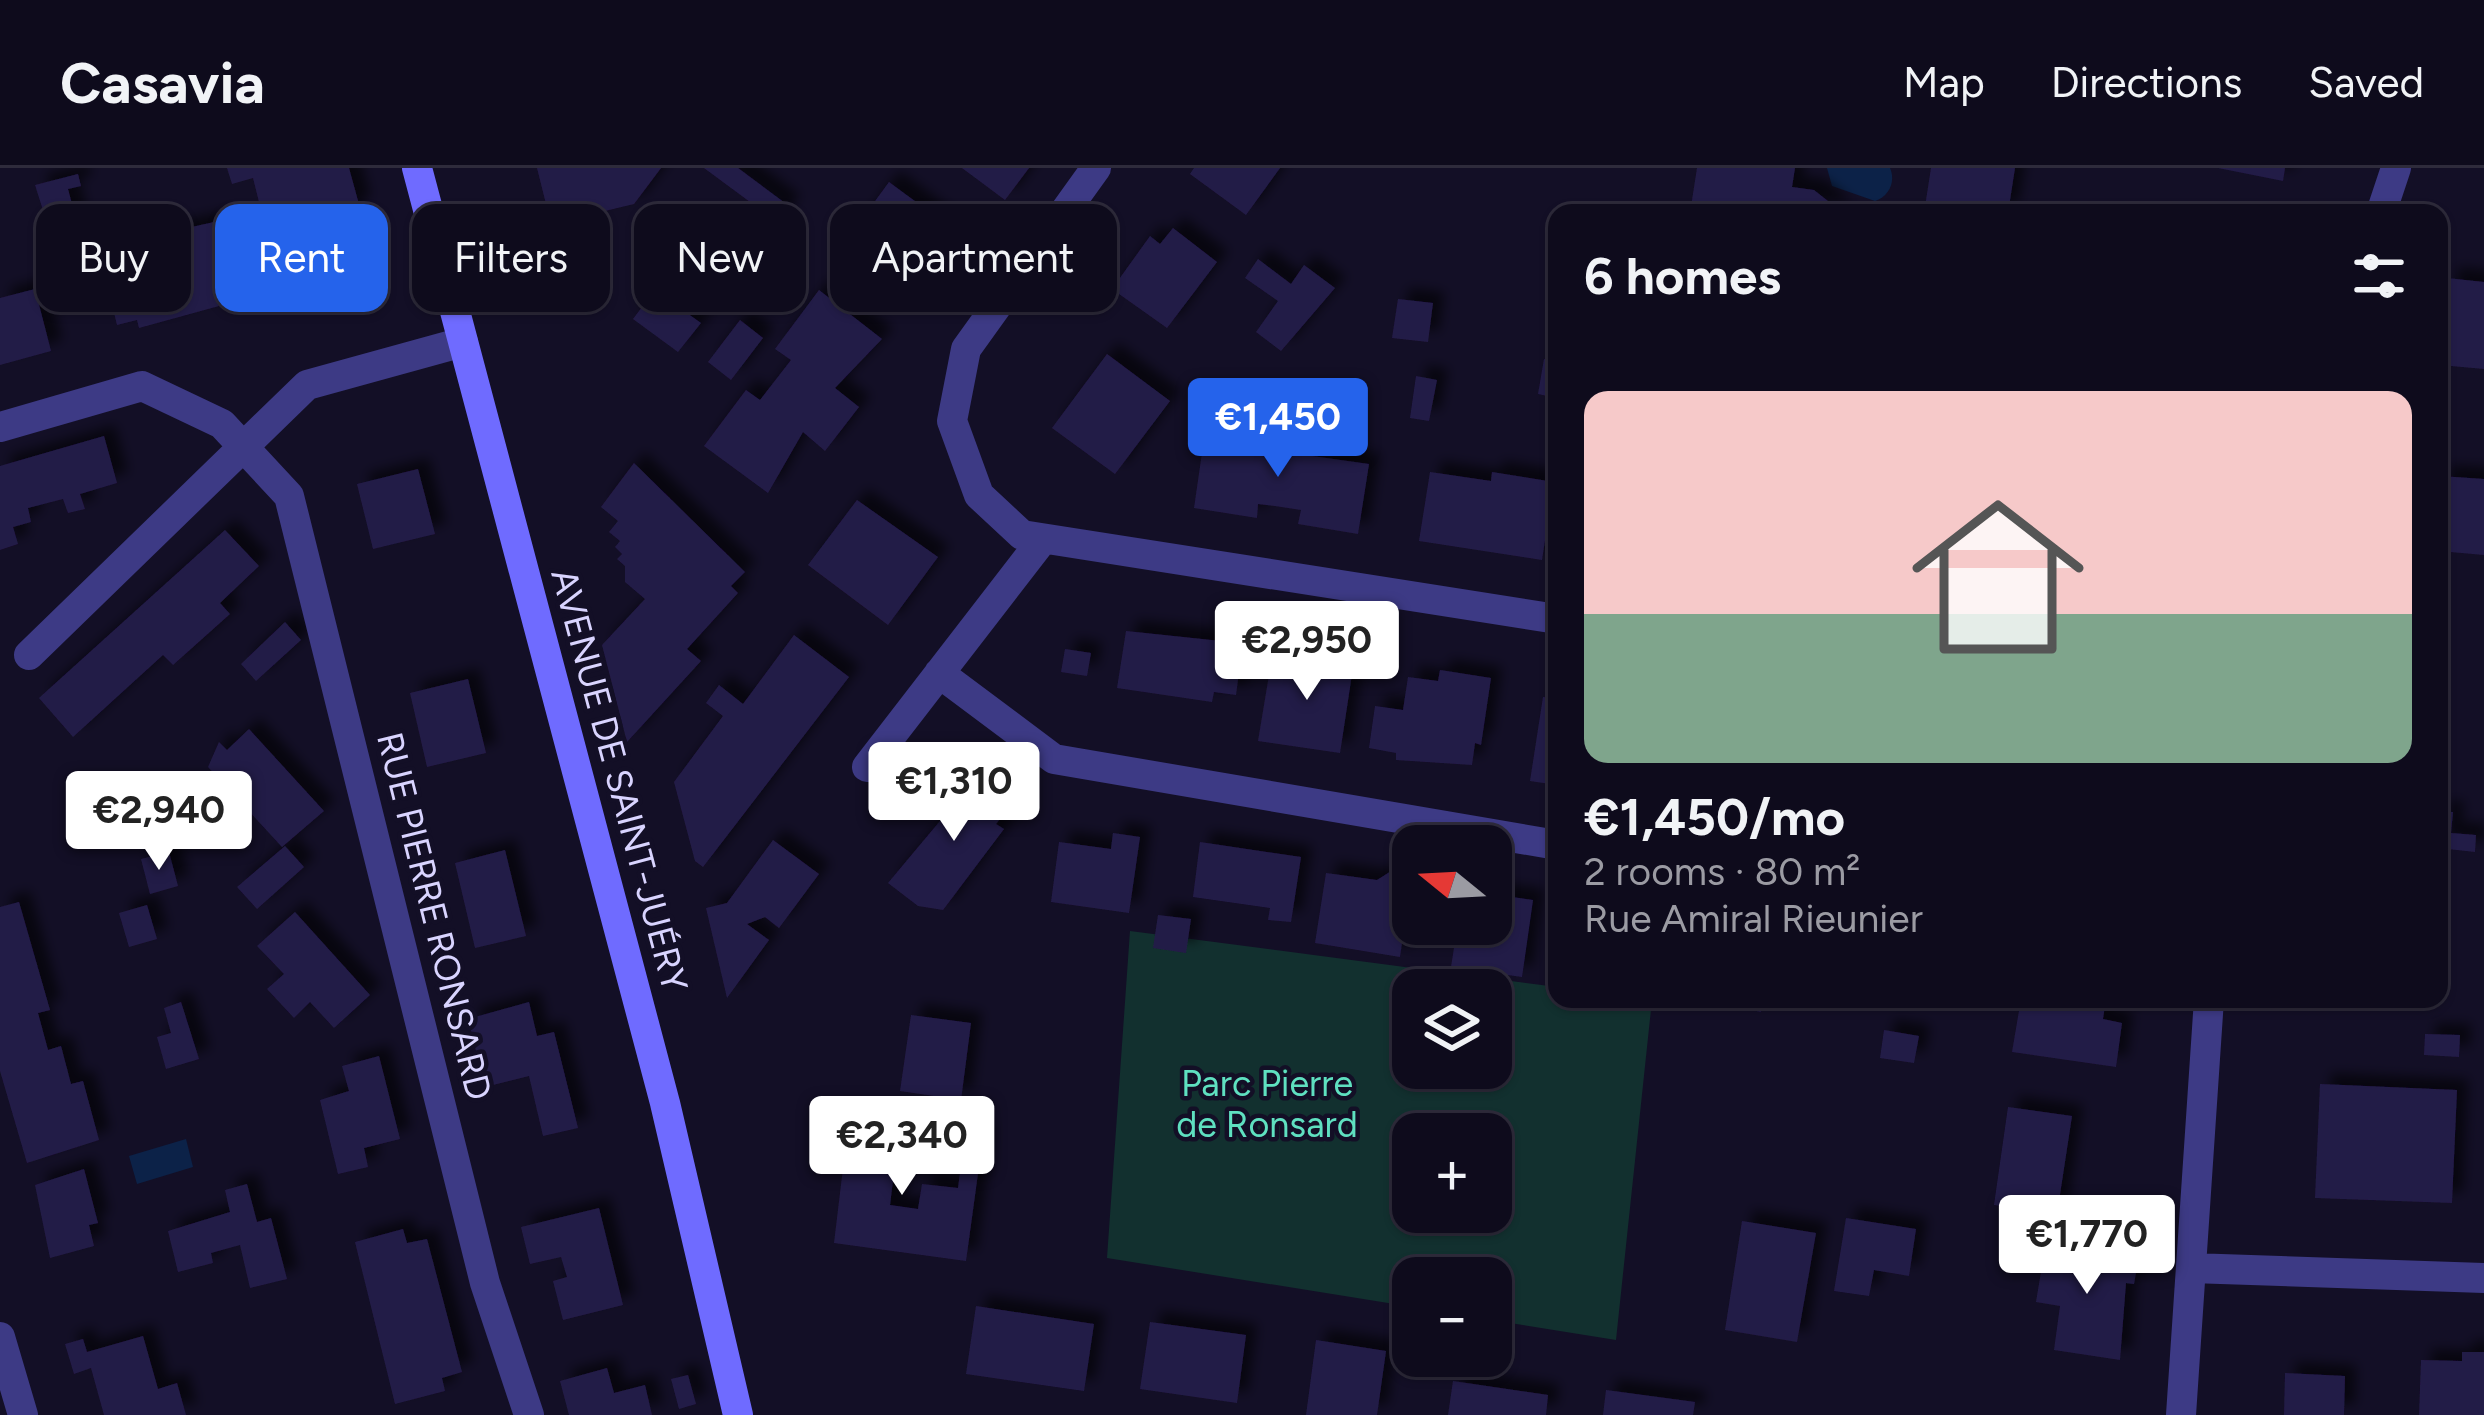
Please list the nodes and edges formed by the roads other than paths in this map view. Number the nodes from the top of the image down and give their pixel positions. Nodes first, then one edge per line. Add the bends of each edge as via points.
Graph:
1 (417, 168) edge
2 (1096, 168) edge
3 (2396, 168) edge
4 (2384, 204) edge
5 (463, 342) junction
6 (0, 427) edge
7 (244, 451) junction
8 (1043, 539) junction
9 (1548, 618) edge
10 (29, 656) dead end
11 (939, 673) junction
12 (867, 767) dead end
13 (1548, 843) edge
14 (2208, 1008) edge
15 (2191, 1268) junction
16 (2484, 1279) edge
17 (0, 1337) edge
18 (23, 1415) edge
19 (529, 1415) edge
20 (738, 1415) edge
21 (2181, 1415) edge

1 - 5 main road, AVENUE DE SAINT-JUÉRY
2 - 8 street via 966,349 952,422 979,495 1022,535
3 - 4 street
5 - 7 street via 308,385
5 - 20 main road, AVENUE DE SAINT-JUÉRY via 665,1103
6 - 7 street, RUE PIERRE RONSARD via 142,386 222,424
7 - 10 street
7 - 19 street, RUE PIERRE RONSARD via 290,496 485,1282
8 - 9 street
8 - 11 street
11 - 12 street
11 - 13 street via 1054,759
14 - 15 street
15 - 16 street
15 - 21 street
17 - 18 street

